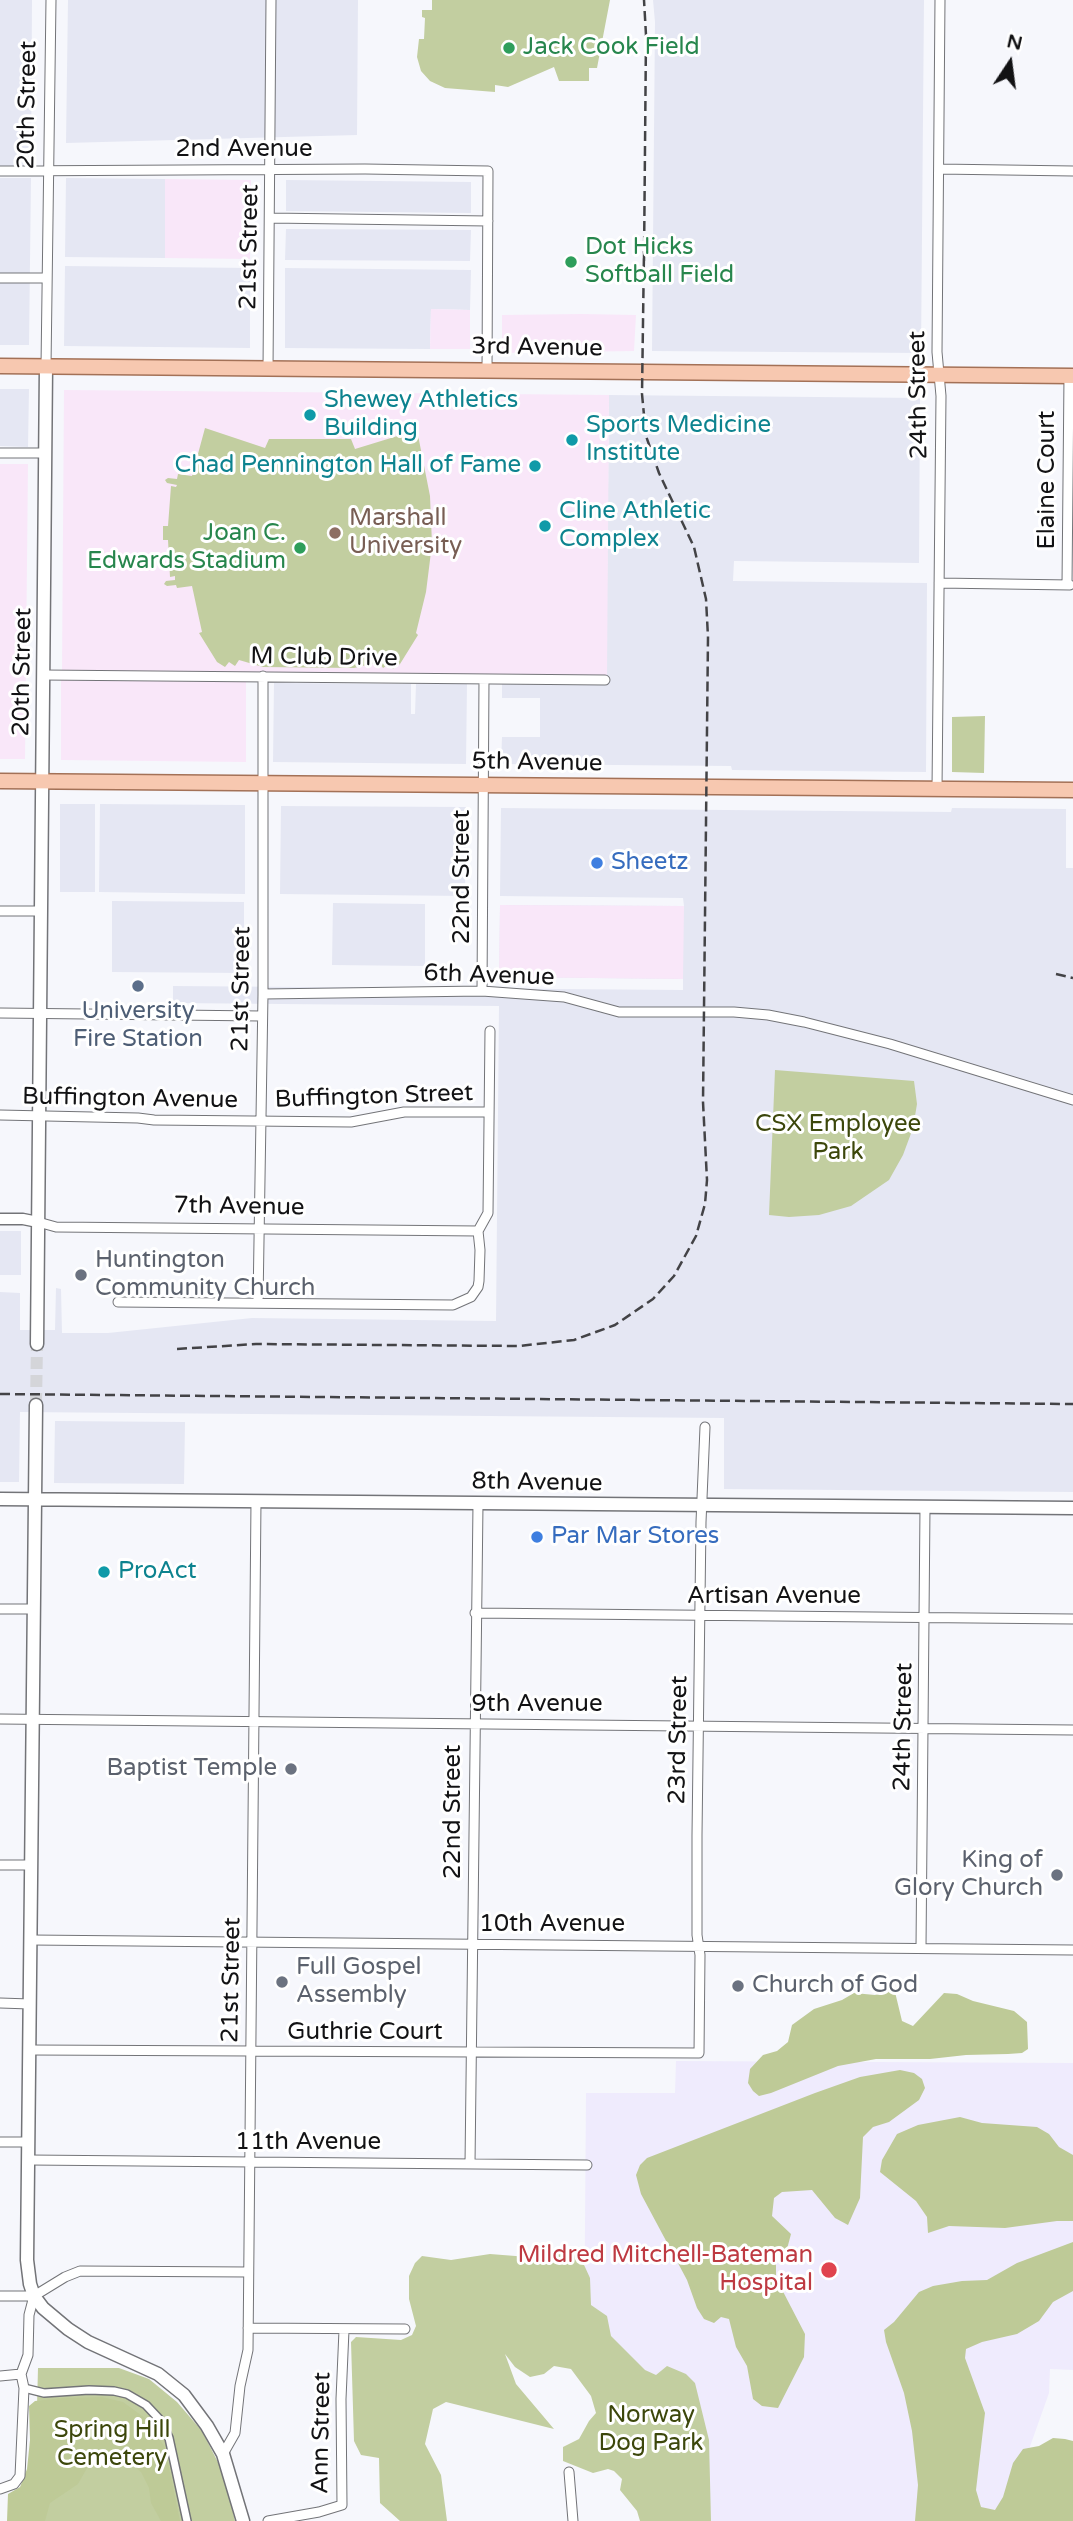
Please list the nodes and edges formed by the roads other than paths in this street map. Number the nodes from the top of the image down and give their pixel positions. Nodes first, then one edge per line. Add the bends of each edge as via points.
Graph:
1 (51, 0) edge
2 (271, 0) edge
3 (940, 0) edge
4 (271, 169) junction
5 (939, 169) junction
6 (1073, 170) edge
7 (0, 171) edge
8 (48, 171) junction
9 (270, 218) junction
10 (488, 221) junction
11 (0, 278) edge
12 (47, 278) junction
13 (0, 366) edge
14 (46, 366) junction
15 (268, 369) junction
16 (487, 371) junction
17 (939, 374) junction
18 (1071, 376) edge
19 (0, 453) edge
20 (46, 453) junction
21 (939, 583) junction
22 (1070, 585) edge
23 (43, 675) junction
24 (263, 676) junction
25 (484, 679) junction
26 (605, 680) dead end
27 (0, 780) edge
28 (43, 781) junction
29 (263, 783) junction
30 (484, 785) junction
31 (937, 789) junction
32 (1073, 790) edge
33 (0, 911) edge
34 (41, 911) junction
35 (482, 991) junction
36 (262, 993) junction
37 (0, 1013) edge
38 (40, 1013) junction
39 (261, 1016) junction
40 (490, 1031) dead end
41 (1073, 1100) edge
42 (489, 1112) junction
43 (0, 1115) edge
44 (39, 1115) junction
45 (260, 1120) junction
46 (0, 1219) edge
47 (38, 1222) junction
48 (258, 1228) junction
49 (478, 1231) junction
50 (118, 1302) dead end
51 (258, 1302) junction
52 (37, 1344) tunnel mouth
53 (36, 1405) tunnel mouth
54 (705, 1427) dead end
55 (0, 1499) edge
56 (35, 1499) junction
57 (256, 1501) junction
58 (478, 1504) junction
59 (703, 1506) junction
60 (925, 1507) junction
61 (1073, 1508) edge
62 (0, 1609) edge
63 (34, 1609) junction
64 (475, 1613) junction
65 (700, 1615) junction
66 (925, 1617) junction
67 (1073, 1619) edge
68 (0, 1719) edge
69 (33, 1719) junction
70 (254, 1721) junction
71 (474, 1724) junction
72 (699, 1725) junction
73 (924, 1727) junction
74 (1073, 1730) edge
75 (0, 1865) edge
76 (32, 1865) junction
77 (31, 1940) junction
78 (251, 1941) junction
79 (472, 1944) junction
80 (699, 1945) junction
81 (921, 1947) junction
82 (1073, 1950) edge
83 (0, 2003) edge
84 (30, 2004) junction
85 (30, 2050) junction
86 (250, 2052) junction
87 (471, 2053) junction
88 (699, 2053) joint
89 (0, 2142) edge
90 (29, 2142) junction
91 (29, 2160) junction
92 (249, 2162) junction
93 (470, 2164) junction
94 (587, 2165) dead end
95 (248, 2272) junction
96 (0, 2296) edge
97 (34, 2296) junction
98 (248, 2328) junction
99 (405, 2329) dead end
100 (344, 2330) junction
101 (20, 2374) junction
102 (0, 2376) edge
103 (24, 2388) junction
104 (223, 2454) junction
105 (569, 2472) dead end
106 (0, 2489) edge
107 (187, 2521) edge
108 (243, 2521) edge
109 (268, 2521) edge
110 (573, 2521) edge

1 - 8 street, 20th Street
2 - 4 street, 21st Street
3 - 5 street, 24th Street
4 - 8 street, 2nd Avenue
4 - 9 street, 21st Street
4 - 10 street, 2nd Avenue via 488,171
5 - 6 street
5 - 17 street, 24th Street
7 - 8 street, 2nd Avenue
8 - 12 street, 20th Street
9 - 10 street
9 - 15 street, 21st Street
10 - 16 street
11 - 12 street
12 - 14 street, 20th Street
13 - 14 main road, 3rd Avenue
14 - 15 main road, 3rd Avenue
14 - 20 main road, 20th Street
15 - 16 main road, 3rd Avenue
16 - 17 main road, 3rd Avenue
17 - 18 main road, 3rd Avenue
17 - 21 street, 24th Street
18 - 22 street, Elaine Court
19 - 20 street
20 - 23 main road, 20th Street
21 - 22 street
21 - 31 street, 24th Street
23 - 24 street, M Club Drive
23 - 28 main road, 20th Street
24 - 25 street, M Club Drive
24 - 29 street, 21st Street
25 - 26 street, M Club Drive
25 - 30 street, 22nd Street
27 - 28 main road, 5th Avenue
28 - 29 main road, 5th Avenue
28 - 34 main road, 20th Street
29 - 30 main road, 5th Avenue
29 - 36 street, 21st Street
30 - 31 main road, 5th Avenue
30 - 35 street, 22nd Street
31 - 32 main road, 5th Avenue
33 - 34 street
34 - 38 main road, 20th Street
35 - 36 street, 6th Avenue
35 - 41 street, 6th Avenue via 564,997 619,1012 750,1013 813,1024
36 - 39 street, 21st Street
37 - 38 street
38 - 39 street
38 - 44 main road, 20th Street
39 - 45 street, 21st Street
40 - 42 street
42 - 45 street, Buffington Street via 404,1112 351,1122
42 - 49 street via 488,1213
43 - 44 street, Buffington Avenue
44 - 45 street, Buffington Avenue
44 - 47 main road, 20th Street
45 - 48 street, 21st Street
46 - 47 street, 7th Avenue
47 - 48 street, 7th Avenue via 57,1227
47 - 52 main road, 20th Street
48 - 49 street, 7th Avenue
48 - 51 street, 21st Street
49 - 51 street via 478,1287 471,1297 453,1305
50 - 51 street
53 - 56 main road
54 - 59 street, 23rd Street
55 - 56 main road, 8th Avenue
56 - 57 main road, 8th Avenue
56 - 63 main road
57 - 58 main road, 8th Avenue
57 - 70 street, 21st Street
58 - 59 main road, 8th Avenue
58 - 64 street, 22nd Street
59 - 60 main road, 8th Avenue
59 - 65 street, 23rd Street
60 - 61 main road, 8th Avenue
60 - 66 street, 24th Street
62 - 63 street
63 - 69 main road
64 - 65 street, Artisan Avenue
64 - 71 street, 22nd Street
65 - 66 street, Artisan Avenue
65 - 72 street, 23rd Street
66 - 67 street, Artisan Avenue
66 - 73 street, 24th Street
68 - 69 street, 9th Avenue
69 - 70 street, 9th Avenue
69 - 76 main road
70 - 71 street, 9th Avenue
70 - 78 street, 21st Street
71 - 72 street, 9th Avenue
71 - 79 street, 22nd Street
72 - 73 street, 9th Avenue
72 - 80 street, 23rd Street
73 - 74 street, 9th Avenue
73 - 81 street, 24th Street
75 - 76 street
76 - 77 main road
77 - 78 street, 10th Avenue
77 - 84 main road
78 - 79 street, 10th Avenue
78 - 86 street, 21st Street
79 - 80 street, 10th Avenue
79 - 87 street, 22nd Street
80 - 81 street, 10th Avenue
80 - 88 street, 23rd Street
81 - 82 street, 10th Avenue
83 - 84 street
84 - 85 main road
85 - 86 street, Guthrie Court
85 - 90 main road
86 - 87 street, Guthrie Court
86 - 92 street, 21st Street
87 - 88 street, Guthrie Court
87 - 93 street, 22nd Street
89 - 90 street
90 - 91 main road
91 - 92 street, 11th Avenue
91 - 97 main road via 27,2260
92 - 93 street, 11th Avenue
92 - 95 street, 21st Street
93 - 94 street, 11th Avenue
95 - 97 street via 80,2271
95 - 98 street, 21st Street
96 - 97 street
97 - 101 street via 28,2354
97 - 104 main road via 80,2338 172,2384 194,2408
98 - 100 street
98 - 104 street, 21st Street via 236,2427
99 - 100 street
100 - 109 street, Ann Street via 342,2505
101 - 102 street
101 - 103 street
103 - 106 street via 20,2470 17,2481
103 - 107 street via 47,2393 114,2391 146,2405 169,2438
104 - 108 main road
105 - 110 street

